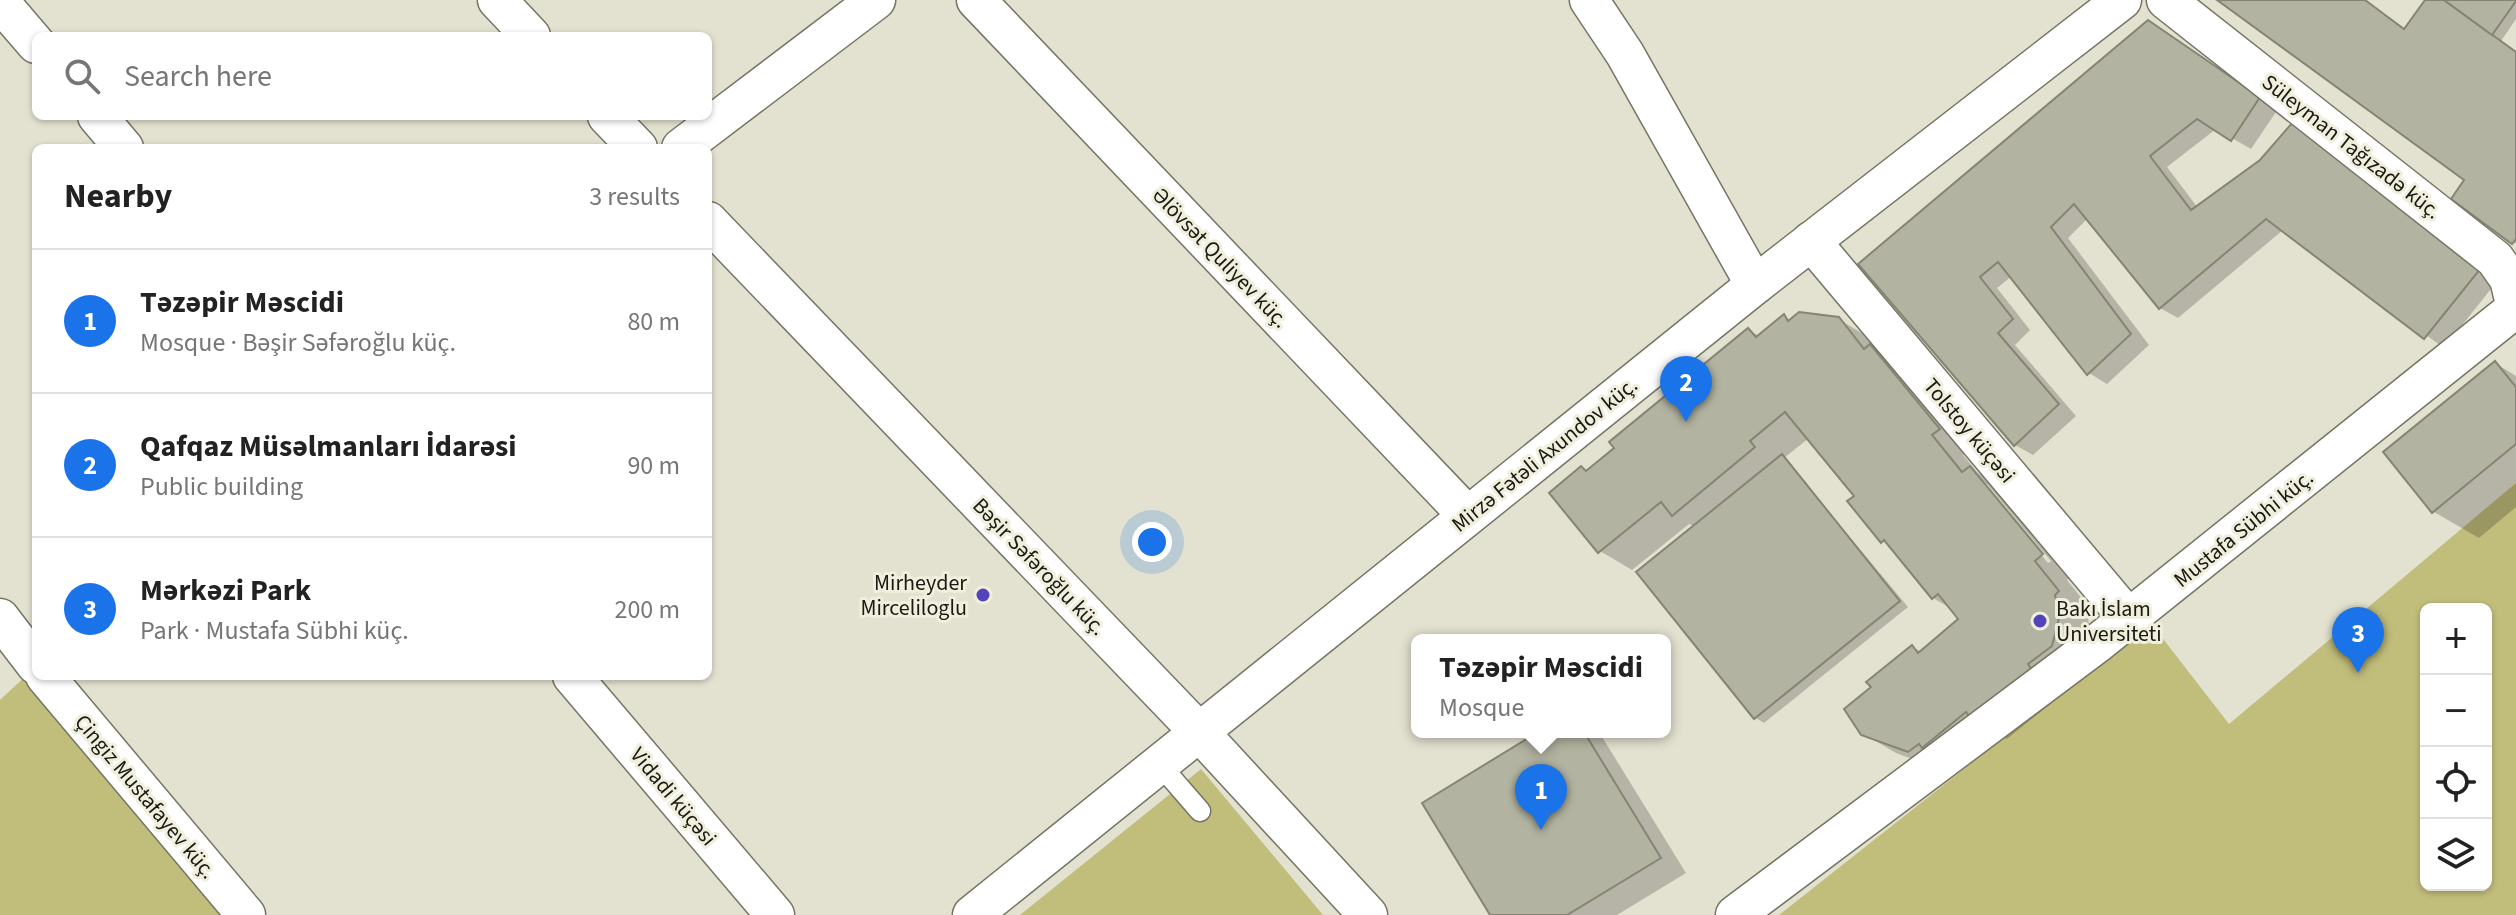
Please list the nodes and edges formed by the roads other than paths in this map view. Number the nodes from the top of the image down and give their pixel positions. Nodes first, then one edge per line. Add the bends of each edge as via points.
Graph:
1 (497, 0) edge
2 (876, 0) edge
3 (976, 0) edge
4 (1589, 0) edge
5 (2122, 0) edge
6 (2166, 0) edge
7 (0, 2) edge
8 (527, 32) edge
9 (32, 39) edge
10 (100, 120) edge
11 (611, 120) edge
12 (121, 144) edge
13 (634, 144) edge
14 (686, 144) edge
15 (712, 225) edge
16 (1811, 241) junction
17 (1755, 285) junction
18 (2516, 308) edge
19 (1467, 515) junction
20 (2129, 619) junction
21 (48, 680) edge
22 (575, 680) edge
23 (1201, 734) junction
24 (1161, 766) junction
25 (1200, 811) dead end
26 (246, 915) edge
27 (775, 915) edge
28 (972, 915) edge
29 (1368, 915) edge
30 (1735, 915) edge

1 - 8 street
2 - 14 street
3 - 19 street, Əlövsət Quliyev küç.
4 - 17 street
5 - 16 street, Mirzə Fətəli Axundov küç.
6 - 18 street, Süleyman Tağızadə küç. via 2495,259 2509,279
7 - 9 street
10 - 12 street
11 - 13 street
15 - 23 street, Bəşir Səfəroğlu küç.
16 - 17 street, Mirzə Fətəli Axundov küç.
16 - 20 street, Tolstoy küçəsi
17 - 19 street, Mirzə Fətəli Axundov küç.
18 - 20 street, Mustafa Sübhi küç.
19 - 23 street, Mirzə Fətəli Axundov küç.
20 - 30 street, Mustafa Sübhi küç.
21 - 26 street, Çingiz Mustafayev küç.
22 - 27 street, Vidadi küçəsi
23 - 24 street, Mirzə Fətəli Axundov küç.
23 - 29 street, Bəşir Səfəroğlu küç.
24 - 25 lane
24 - 28 street, Mirzə Fətəli Axundov küç.

